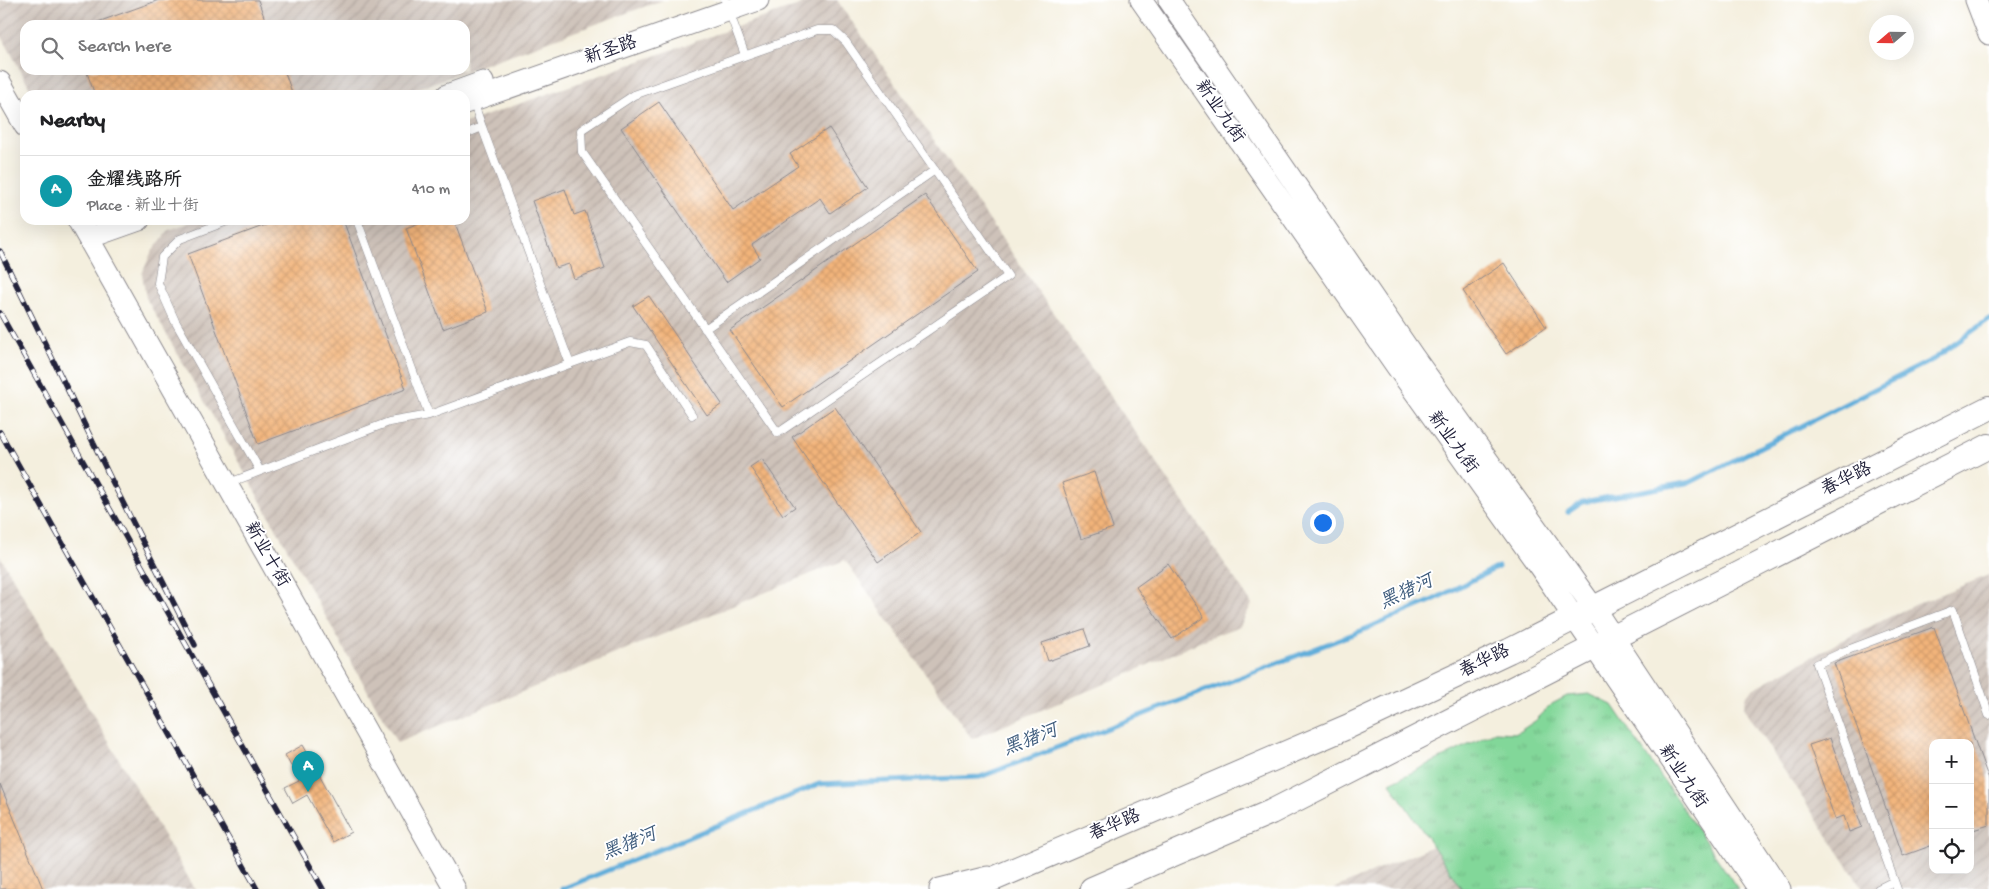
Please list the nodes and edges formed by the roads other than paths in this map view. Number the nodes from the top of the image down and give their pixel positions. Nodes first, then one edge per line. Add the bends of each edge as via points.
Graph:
1 (758, 0) edge
2 (1141, 0) edge
3 (1169, 0) edge
4 (1976, 0) edge
5 (722, 3) edge
6 (1989, 34) edge
7 (745, 55) junction
8 (0, 82) edge
9 (470, 97) edge
10 (470, 99) edge
11 (20, 117) edge
12 (482, 127) junction
13 (470, 132) edge
14 (935, 170) junction
15 (216, 225) edge
16 (359, 225) edge
17 (86, 226) edge
18 (705, 329) junction
19 (570, 364) junction
20 (1989, 408) edge
21 (429, 415) junction
22 (692, 415) dead end
23 (1989, 446) edge
24 (260, 471) junction
25 (226, 484) junction
26 (1584, 613) junction
27 (1603, 643) junction
28 (1989, 715) edge
29 (1002, 874) junction
30 (1894, 880) junction
31 (455, 889) edge
32 (940, 889) edge
33 (970, 889) edge
34 (1092, 889) edge
35 (1759, 889) edge
36 (1780, 889) edge
37 (1878, 889) edge
38 (1897, 889) edge

1 - 5 street, 新圣路
2 - 26 street, 新业九街
3 - 26 street, 新业九街
4 - 6 street
5 - 7 lane
5 - 9 street, 新圣路
7 - 14 lane via 817,30 833,30 846,42
7 - 18 lane via 634,95 582,130 582,152
8 - 11 street
10 - 12 lane
12 - 13 lane
12 - 19 lane
14 - 18 lane
14 - 18 lane via 1008,276 778,434
15 - 24 lane via 180,238 162,257 158,283 175,321
16 - 21 lane
17 - 25 street, 新业十街
19 - 21 lane
19 - 22 lane via 630,342 646,345
20 - 26 main road, 春华路
21 - 24 lane via 389,422
23 - 27 main road, 春华路
24 - 25 lane
25 - 31 street, 新业十街
26 - 27 street, 新业九街
26 - 29 main road, 春华路 via 1347,728
27 - 34 main road, 春华路 via 1271,812
27 - 35 street, 新业九街
27 - 36 street, 新业九街
28 - 30 lane via 1953,610 1817,664
29 - 32 street
29 - 33 main road, 春华路
30 - 37 lane
30 - 38 lane

